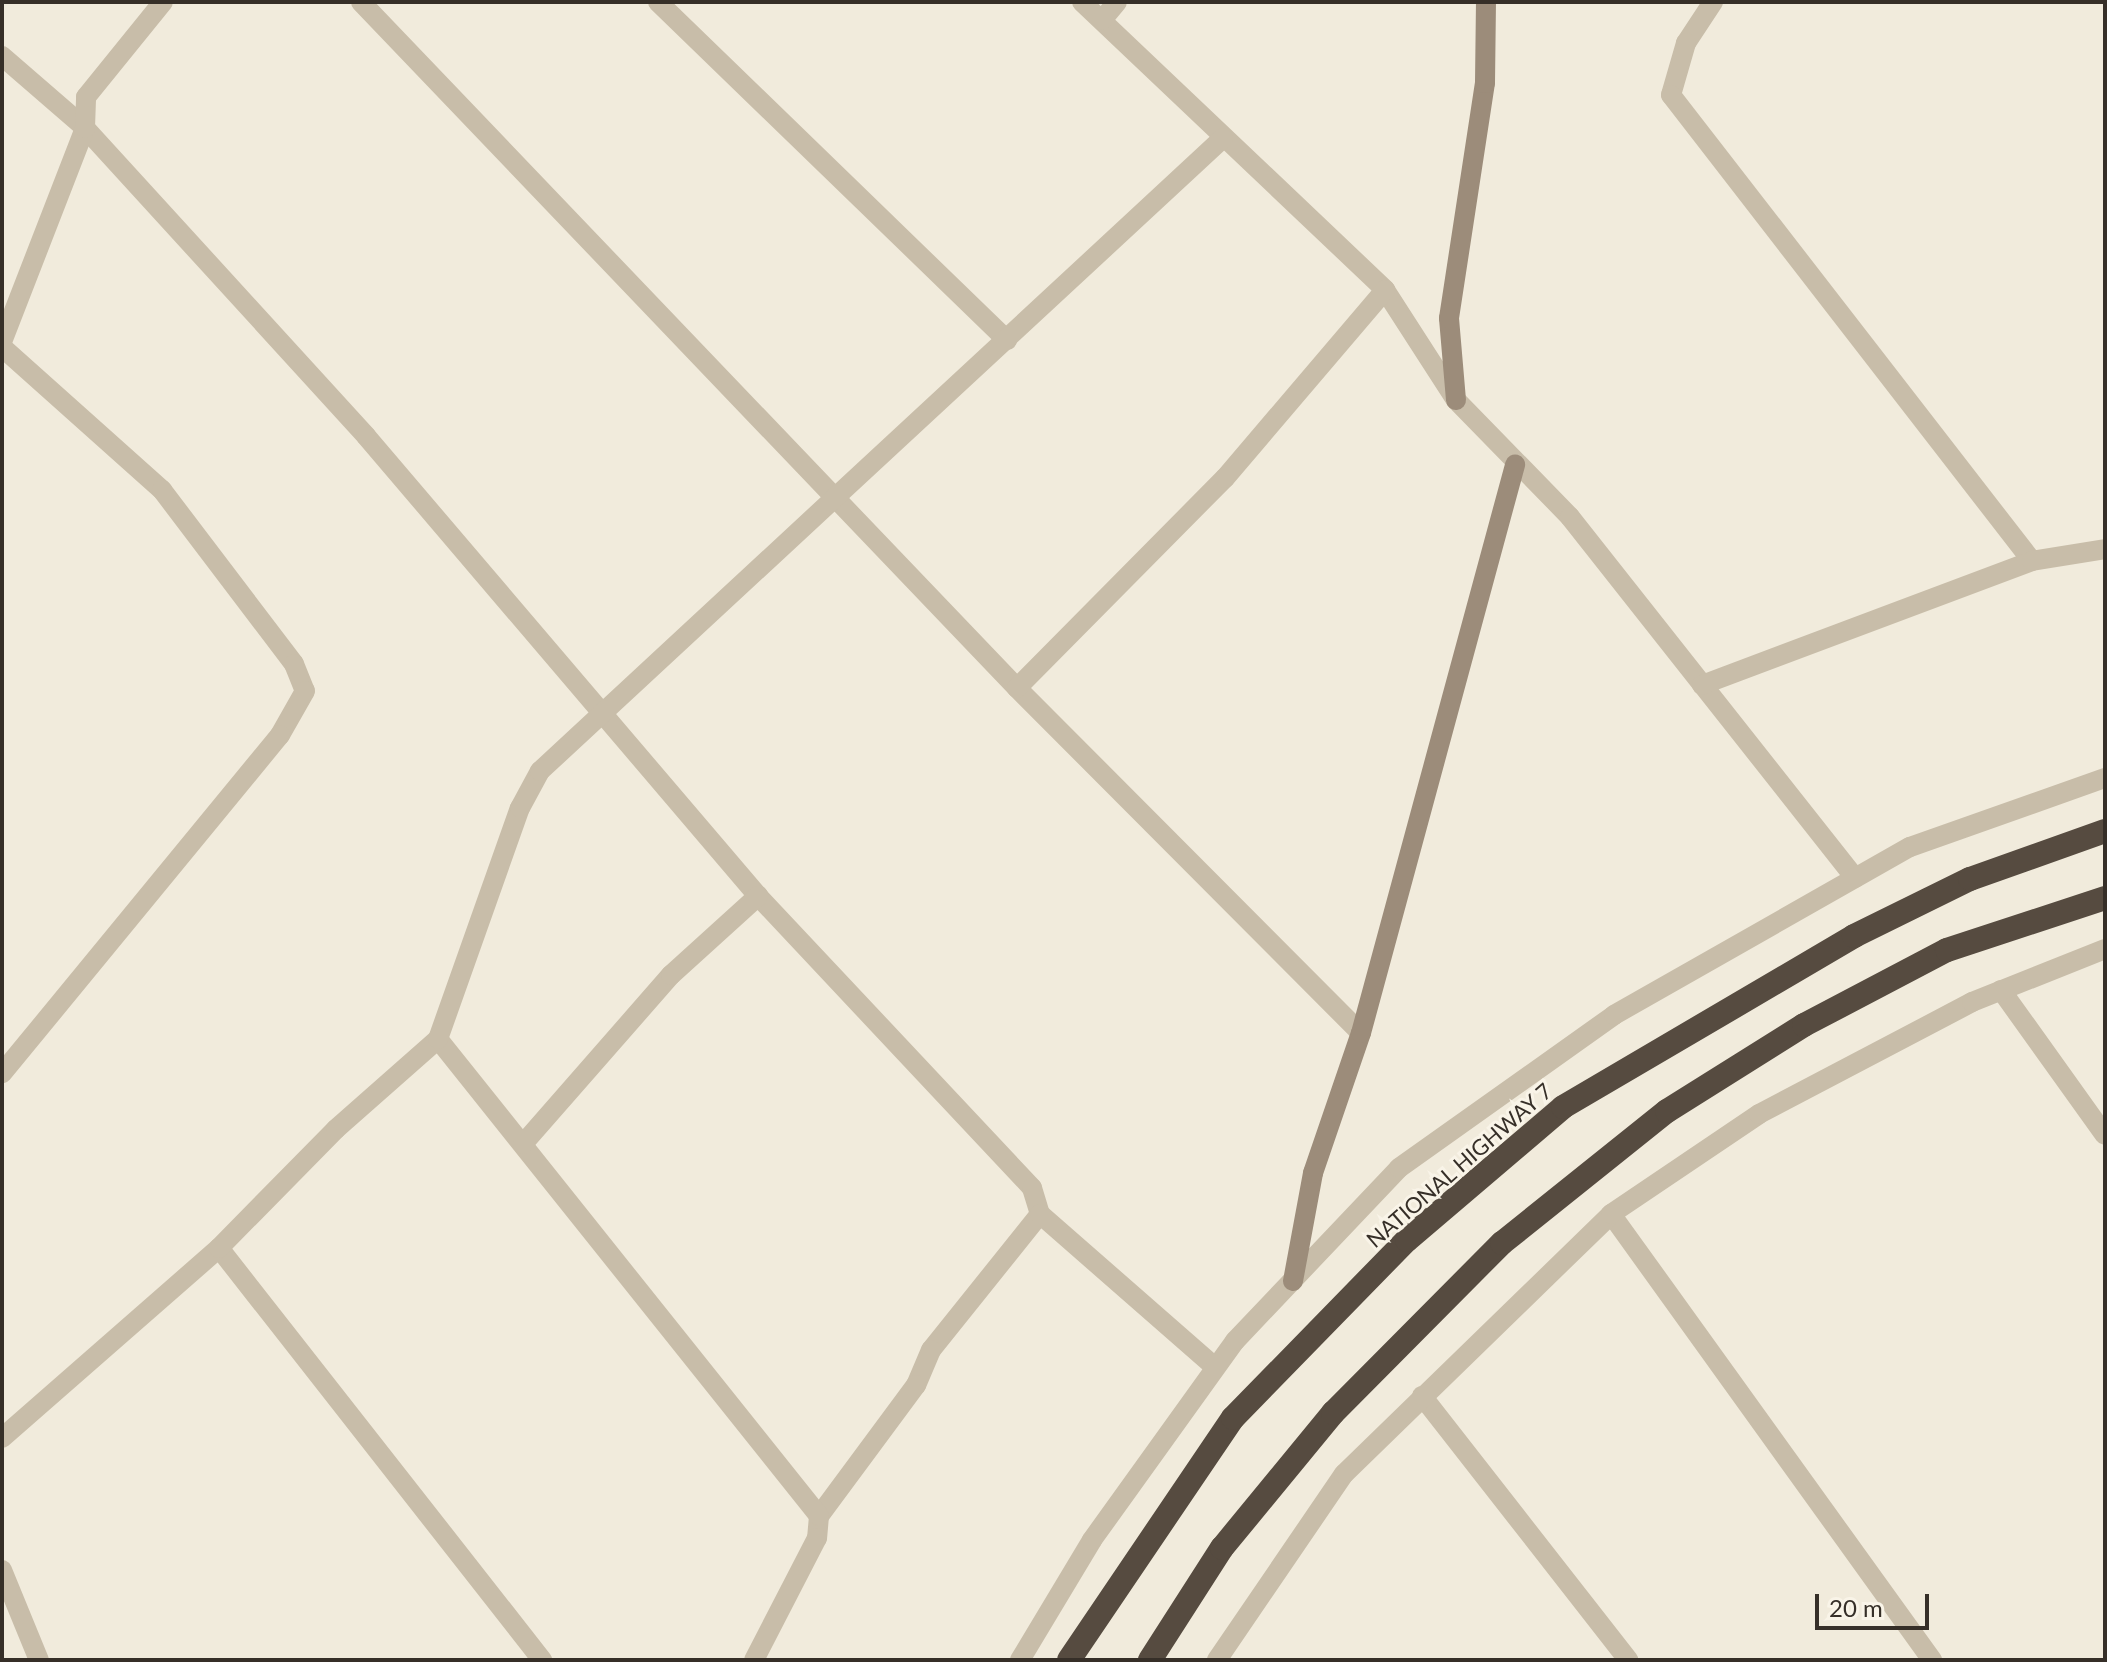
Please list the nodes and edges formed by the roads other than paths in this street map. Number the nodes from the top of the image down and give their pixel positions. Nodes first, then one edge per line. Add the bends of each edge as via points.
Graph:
1 (163, 2) edge
2 (361, 2) edge
3 (658, 2) edge
4 (1082, 2) edge
5 (1117, 2) edge
6 (1486, 2) edge
7 (1713, 2) edge
8 (1102, 20) junction
9 (2, 56) edge
10 (85, 128) junction
11 (1223, 138) junction
12 (1385, 290) junction
13 (1007, 340) junction
14 (2, 345) edge
15 (1456, 400) junction
16 (1515, 465) junction
17 (835, 498) junction
18 (2105, 549) edge
19 (2032, 561) junction
20 (1702, 685) junction
21 (1017, 688) junction
22 (601, 711) junction
23 (2105, 778) edge
24 (2105, 831) edge
25 (1855, 878) junction
26 (758, 896) junction
27 (2105, 898) edge
28 (2105, 949) edge
29 (2001, 990) junction
30 (1361, 1033) junction
31 (438, 1039) junction
32 (2, 1073) edge
33 (2105, 1135) edge
34 (523, 1144) junction
35 (1040, 1214) junction
36 (1611, 1214) junction
37 (219, 1248) junction
38 (1293, 1281) junction
39 (1215, 1367) junction
40 (1422, 1396) junction
41 (2, 1438) edge
42 (819, 1516) junction
43 (2, 1570) edge
44 (39, 1660) edge
45 (542, 1660) edge
46 (754, 1660) edge
47 (1020, 1660) edge
48 (1069, 1660) edge
49 (1150, 1660) edge
50 (1217, 1660) edge
51 (1628, 1660) edge
52 (1932, 1660) edge

1 - 10 street via 86,97
2 - 17 street
3 - 13 street
4 - 8 street
5 - 8 street
6 - 15 street via 1485,83 1449,318
7 - 19 street via 1686,43 1671,95
8 - 11 street
9 - 10 street
10 - 14 street
10 - 22 street via 366,436
11 - 12 street
11 - 13 street
12 - 15 street
12 - 21 street via 1225,478
13 - 17 street
14 - 32 street via 162,490 294,664 305,691 280,735
15 - 16 street
16 - 20 street via 1570,517
16 - 30 street
17 - 21 street
17 - 22 street
18 - 19 street
19 - 20 street
20 - 25 street
21 - 30 street
22 - 26 street
22 - 31 street via 528,790
23 - 25 street via 1910,847
24 - 48 highway, NATIONAL HIGHWAY 7 via 1970,879 1854,936 1563,1107 1407,1240 1233,1418
25 - 38 street via 1588,1033 1399,1168
26 - 34 street via 671,975
26 - 35 street via 1032,1188
27 - 49 highway via 1947,950 1804,1025 1667,1111 1502,1243 1333,1413 1222,1548
28 - 29 street
29 - 33 street
29 - 36 street via 1759,1114
30 - 38 street via 1313,1173
31 - 34 street
31 - 37 street via 336,1129
34 - 42 street
35 - 39 street
35 - 42 street via 931,1350 916,1385
36 - 40 street
36 - 52 street
37 - 41 street
37 - 45 street
38 - 39 street
39 - 47 street via 1092,1540
40 - 50 street via 1344,1474
40 - 51 street
42 - 46 street via 817,1538
43 - 44 street

